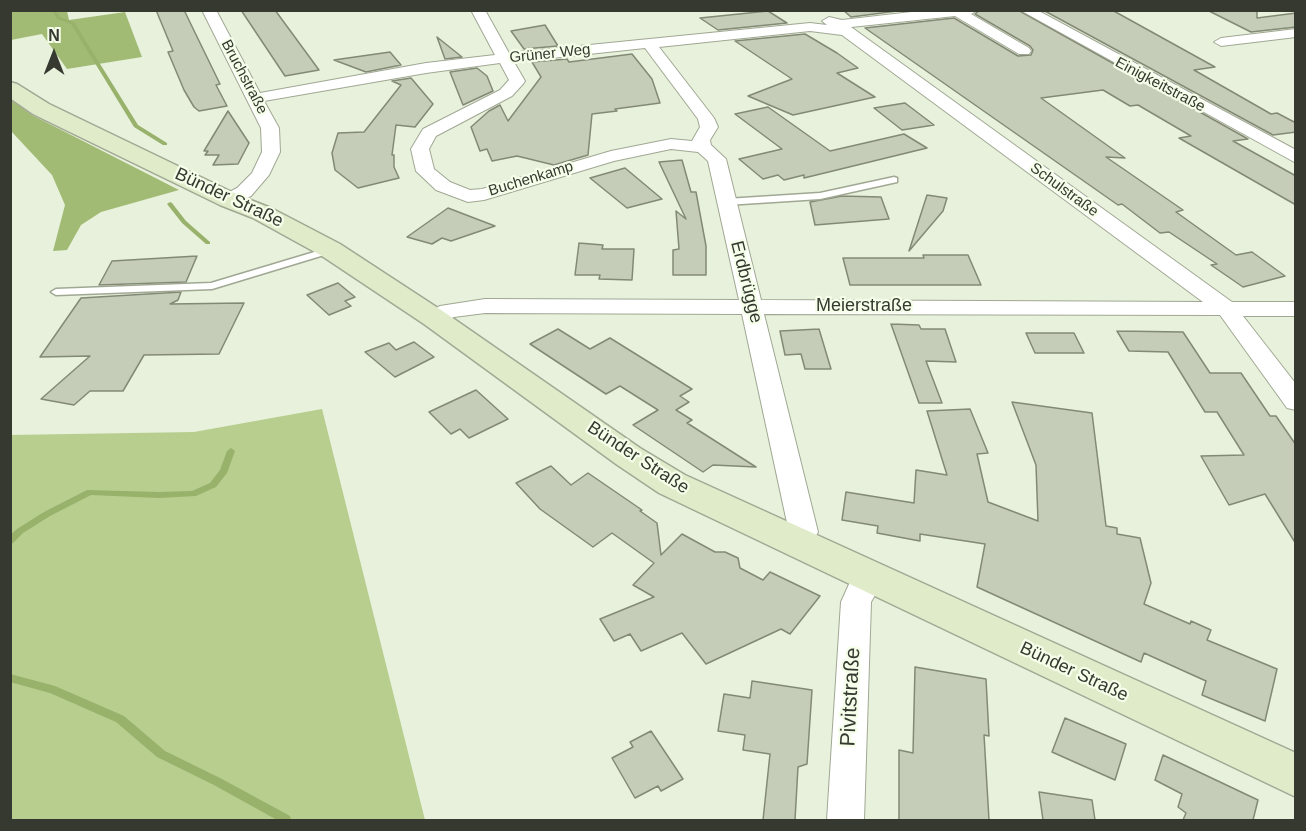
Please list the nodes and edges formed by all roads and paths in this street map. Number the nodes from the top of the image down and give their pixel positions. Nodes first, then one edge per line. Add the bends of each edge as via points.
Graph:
1 (209, 10) edge
2 (478, 10) edge
3 (1026, 10) edge
4 (965, 11) edge
5 (810, 18) edge
6 (844, 27) junction
7 (1296, 33) edge
8 (1221, 42) dead end
9 (649, 44) junction
10 (1024, 51) dead end
11 (506, 58) junction
12 (10, 88) edge
13 (256, 98) junction
14 (704, 140) junction
15 (1296, 140) edge
16 (1270, 144) junction
17 (1296, 158) edge
18 (894, 180) dead end
19 (229, 200) junction
20 (726, 202) junction
21 (331, 250) junction
22 (56, 292) dead end
23 (752, 306) junction
24 (1226, 308) junction
25 (1296, 309) edge
26 (434, 318) junction
27 (1296, 402) edge
28 (797, 544) junction
29 (870, 578) junction
30 (1296, 776) edge
31 (845, 820) edge

1 - 13 street, Bruchstraße
2 - 11 street
3 - 16 street, Einigkeitstraße
4 - 6 street, Grüner Weg
4 - 10 street
5 - 6 street, Grüner Weg
5 - 9 street, Grüner Weg
6 - 24 street, Schulstraße
7 - 8 street
9 - 11 street, Grüner Weg
9 - 14 street, Erdbrügge via 706,118 709,127
11 - 13 street, Grüner Weg via 384,74
11 - 14 street, Buchenkamp via 517,81 506,93 429,133 420,149 425,171 443,186 468,196 484,194 611,156
12 - 19 main road, Bünder Straße via 41,109
13 - 19 street, Bruchstraße via 270,128 271,152 260,174 244,192
14 - 20 street, Erdbrügge via 717,159
15 - 16 street
16 - 17 street, Einigkeitstraße
18 - 20 lane via 820,196
19 - 21 main road, Bünder Straße
20 - 23 street, Erdbrügge
21 - 22 lane via 212,286
21 - 26 main road, Bünder Straße
23 - 24 street, Meierstraße
23 - 26 street, Meierstraße via 485,306 448,311
23 - 28 street, Erdbrügge via 804,532
24 - 25 street, Meierstraße
24 - 27 street, Schulstraße
26 - 28 main road, Bünder Straße via 672,484
28 - 29 main road, Bünder Straße
29 - 30 main road, Bünder Straße
29 - 31 street, Pivitstraße via 856,602

